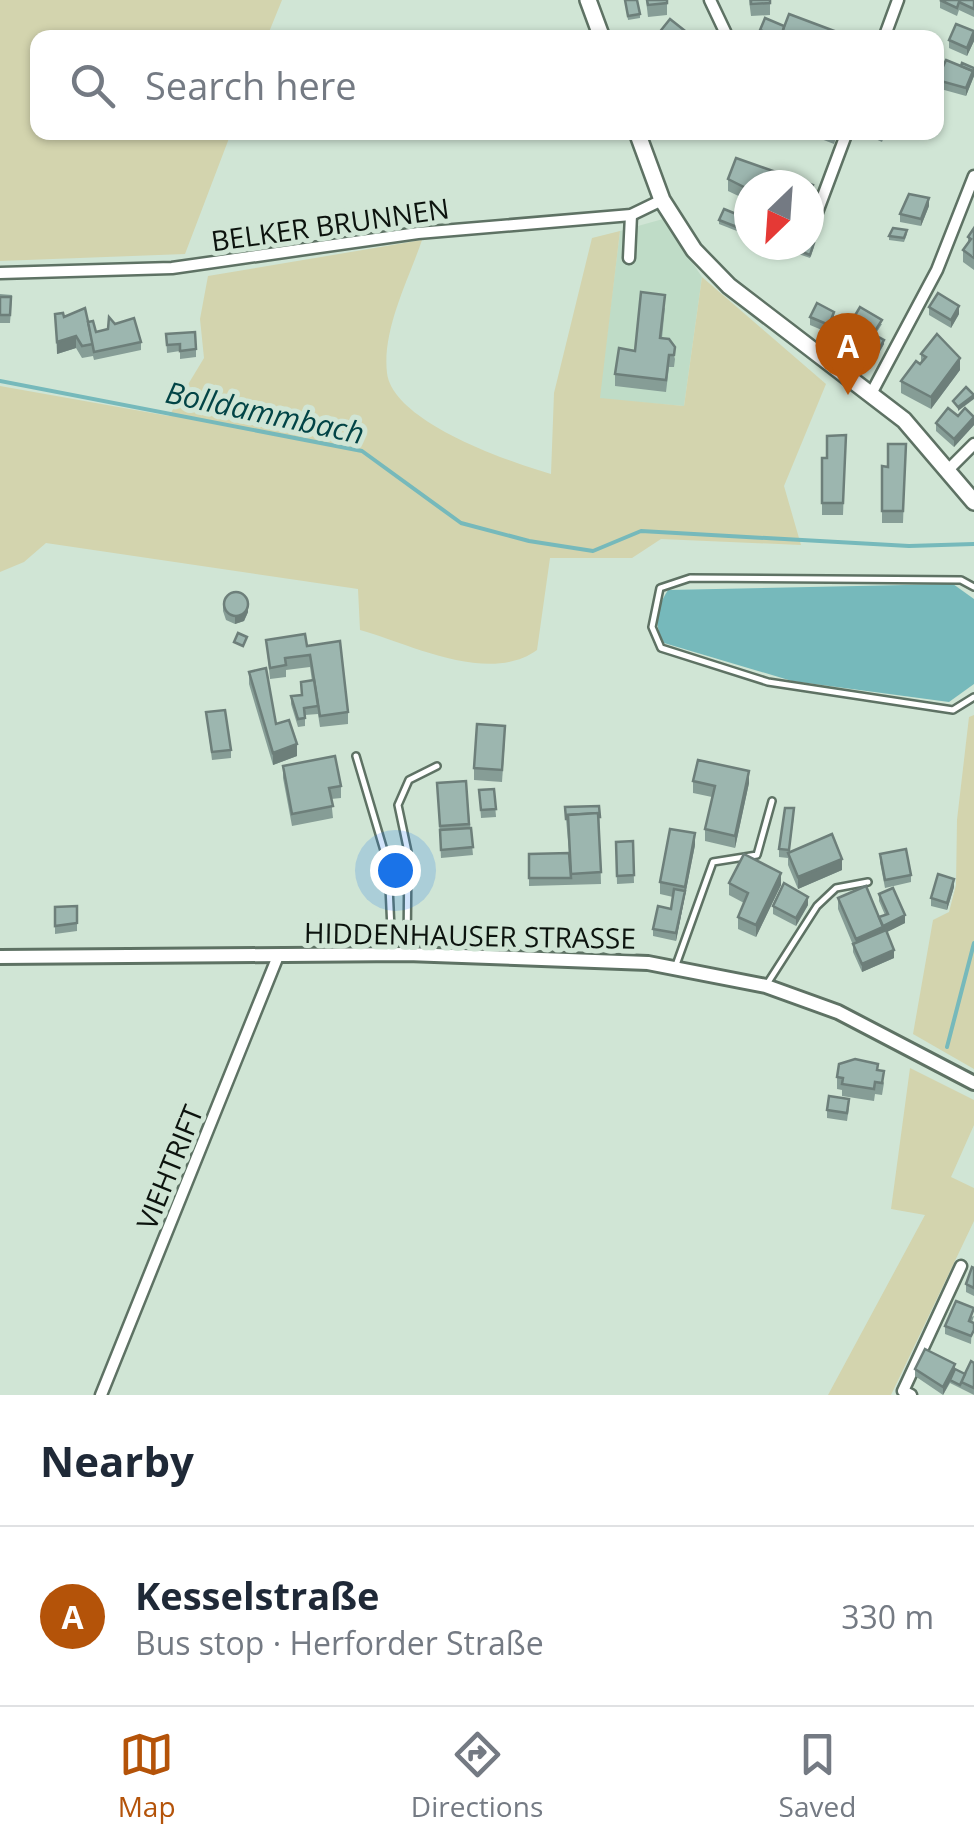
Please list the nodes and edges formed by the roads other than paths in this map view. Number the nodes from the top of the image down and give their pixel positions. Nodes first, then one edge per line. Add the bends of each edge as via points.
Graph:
1 (588, 0) edge
2 (710, 0) edge
3 (898, 0) edge
4 (599, 30) edge
5 (724, 30) edge
6 (887, 30) edge
7 (640, 140) edge
8 (844, 140) edge
9 (974, 176) edge
10 (824, 194) edge
11 (662, 200) junction
12 (631, 215) junction
13 (629, 258) dead end
14 (0, 272) edge
15 (872, 392) junction
16 (974, 444) edge
17 (948, 470) junction
18 (973, 500) edge
19 (974, 587) edge
20 (974, 698) edge
21 (356, 756) dead end
22 (437, 766) dead end
23 (772, 801) dead end
24 (868, 882) edge
25 (392, 954) junction
26 (407, 954) junction
27 (278, 956) junction
28 (0, 957) edge
29 (675, 968) junction
30 (766, 986) junction
31 (974, 1083) edge
32 (961, 1266) dead end
33 (100, 1395) edge
34 (911, 1395) edge

1 - 4 main road
2 - 5 street
3 - 6 street
7 - 11 main road
8 - 10 street
9 - 15 street via 937,270
11 - 12 street, BELKER BRUNNEN
11 - 15 main road via 694,250 728,286
12 - 13 street
12 - 14 street, BELKER BRUNNEN via 436,230 172,268
15 - 17 main road
16 - 17 street
17 - 18 main road
19 - 20 lane via 962,580 690,578 660,588 652,627 661,648 768,682 953,710
21 - 25 lane via 388,864
22 - 26 lane via 408,780 398,805 408,852
23 - 29 lane via 757,855 713,862
24 - 30 lane via 836,888 817,906
25 - 26 street, HIDDENHAUSER STRASSE
25 - 27 street, HIDDENHAUSER STRASSE
26 - 29 street, HIDDENHAUSER STRASSE
27 - 28 street, HIDDENHAUSER STRASSE
27 - 33 street, VIEHTRIFT
29 - 30 street, HIDDENHAUSER STRASSE
30 - 31 street, HIDDENHAUSER STRASSE via 868,1025
32 - 34 street via 903,1391

